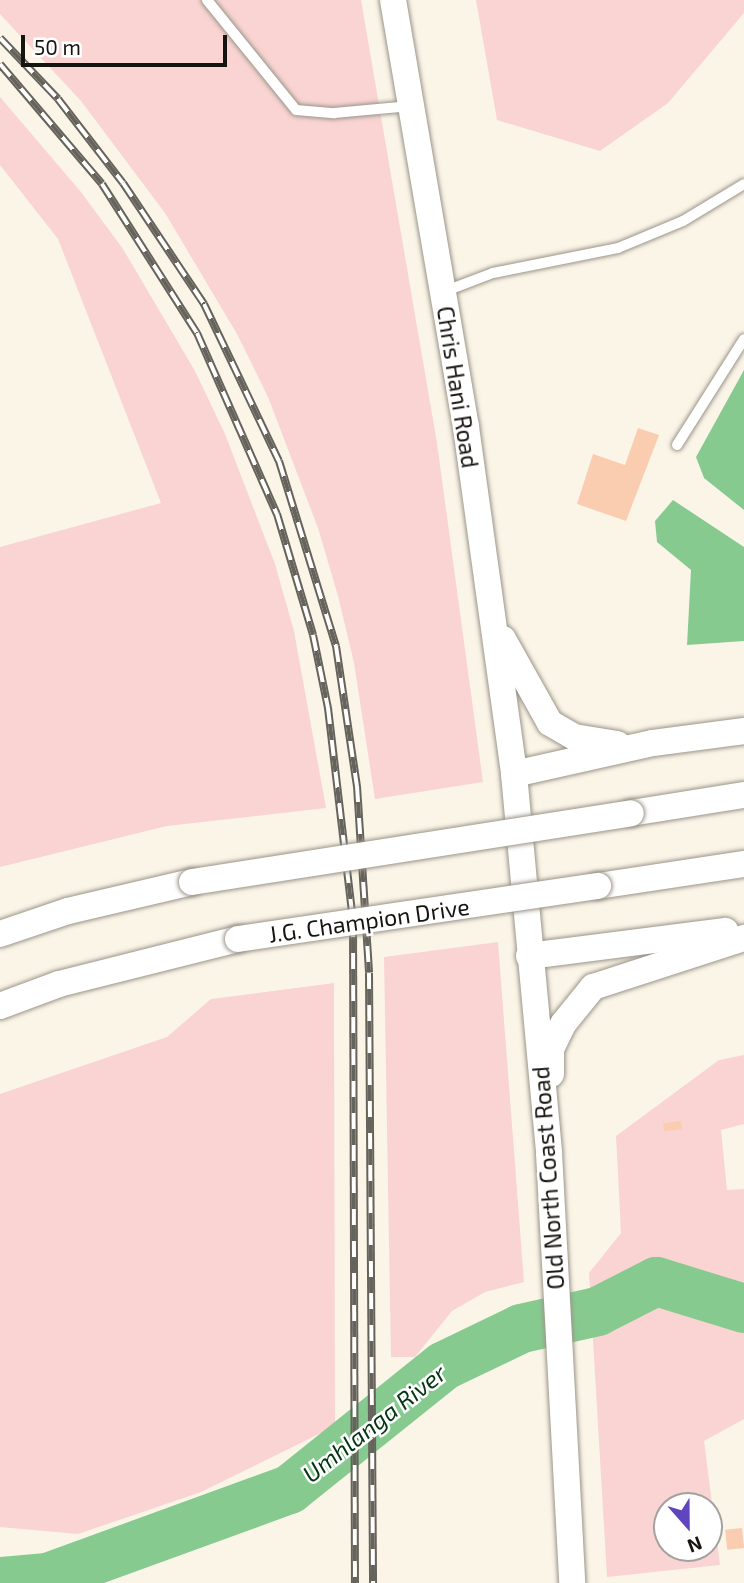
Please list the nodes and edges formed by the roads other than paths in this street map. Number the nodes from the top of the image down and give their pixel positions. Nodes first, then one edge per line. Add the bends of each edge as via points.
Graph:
1 (207, 0) edge
2 (393, 0) edge
3 (411, 106) junction
4 (744, 184) edge
5 (443, 292) junction
6 (744, 339) edge
7 (677, 445) dead end
8 (492, 615) junction
9 (744, 731) edge
10 (653, 743) junction
11 (514, 774) junction
12 (744, 795) edge
13 (744, 864) edge
14 (744, 928) edge
15 (0, 934) edge
16 (744, 938) edge
17 (529, 956) junction
18 (0, 1006) edge
19 (550, 1153) junction
20 (572, 1583) edge

1 - 3 lane via 296,110 334,113
2 - 3 street, Chris Hani Road
3 - 5 street, Chris Hani Road
4 - 5 lane via 683,221 618,248 493,273
5 - 8 street, Chris Hani Road
6 - 7 lane
8 - 10 street via 522,679 550,723 574,737 604,744
8 - 11 street, Chris Hani Road
9 - 10 street
10 - 11 street
11 - 17 street, Old North Coast Road
12 - 15 street, bridge via 192,882 80,908
13 - 18 street, J.G. Champion Drive, bridge via 238,939 59,984
14 - 17 street
16 - 19 street via 621,975 593,987 577,1001 551,1049
17 - 19 street, Old North Coast Road
19 - 20 street, Old North Coast Road

